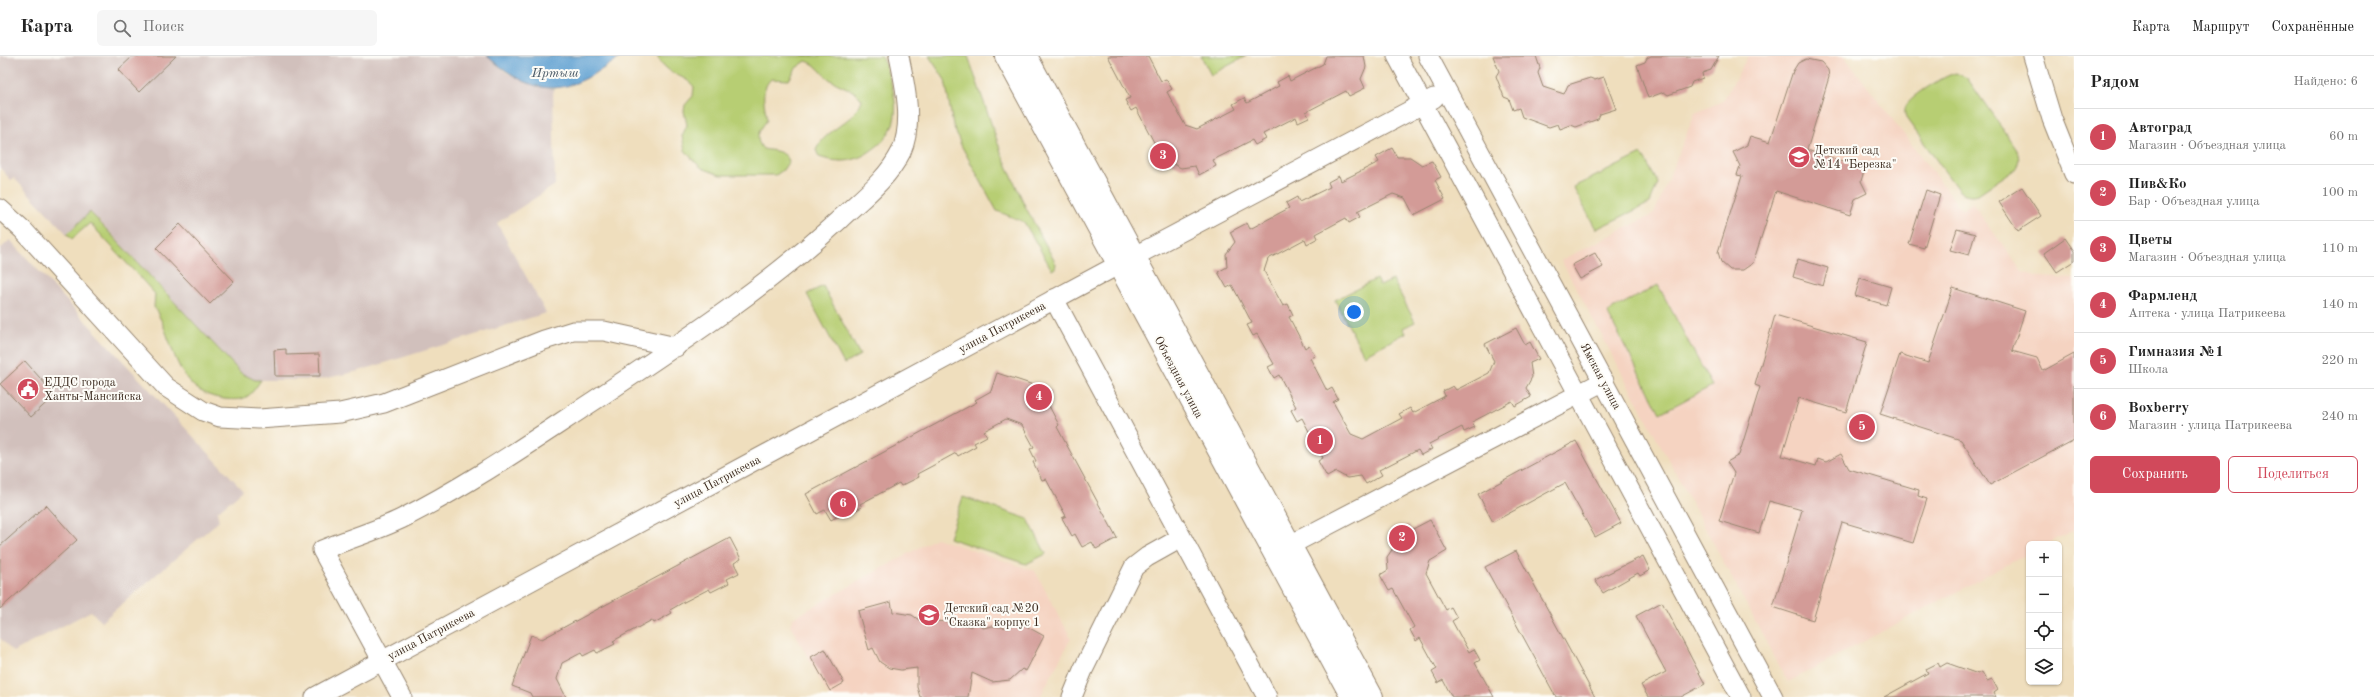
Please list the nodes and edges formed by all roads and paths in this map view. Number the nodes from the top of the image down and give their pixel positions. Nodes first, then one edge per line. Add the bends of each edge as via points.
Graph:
1 (899, 56) edge
2 (1006, 56) edge
3 (1026, 56) edge
4 (1397, 56) edge
5 (1428, 56) edge
6 (2032, 56) edge
7 (1447, 91) junction
8 (1423, 104) junction
9 (2074, 174) edge
10 (0, 209) edge
11 (1126, 261) junction
12 (1054, 299) junction
13 (676, 347) junction
14 (1604, 381) junction
15 (1578, 395) junction
16 (1181, 538) junction
17 (1282, 549) junction
18 (383, 660) junction
19 (315, 697) edge
20 (402, 697) edge
21 (1072, 697) edge
22 (1267, 697) edge
23 (1352, 697) edge
24 (1372, 697) edge
25 (1741, 697) edge
26 (1773, 697) edge

1 - 13 street via 906,100 906,135 902,149 886,175 776,274
2 - 11 main road, Объездная улица
3 - 11 main road, Объездная улица
4 - 8 street
5 - 7 street, Ямская улица
6 - 9 street via 2052,119
7 - 8 street, улица Патрикеева
7 - 14 street, Ямская улица
8 - 11 street, улица Патрикеева
8 - 15 street
10 - 13 street via 23,230 166,386 202,411 220,417 259,419 340,413 384,403 573,331 604,331
11 - 12 street, улица Патрикеева
11 - 17 main road, Объездная улица
12 - 16 street
12 - 18 street, улица Патрикеева
13 - 18 street via 546,432 423,507 400,519 322,550
14 - 15 street
14 - 26 street, Ямская улица
15 - 17 street
15 - 25 street
16 - 21 street via 1134,567
16 - 22 street
17 - 23 main road, Объездная улица
17 - 24 main road, Объездная улица
18 - 19 street, улица Патрикеева
18 - 20 street

